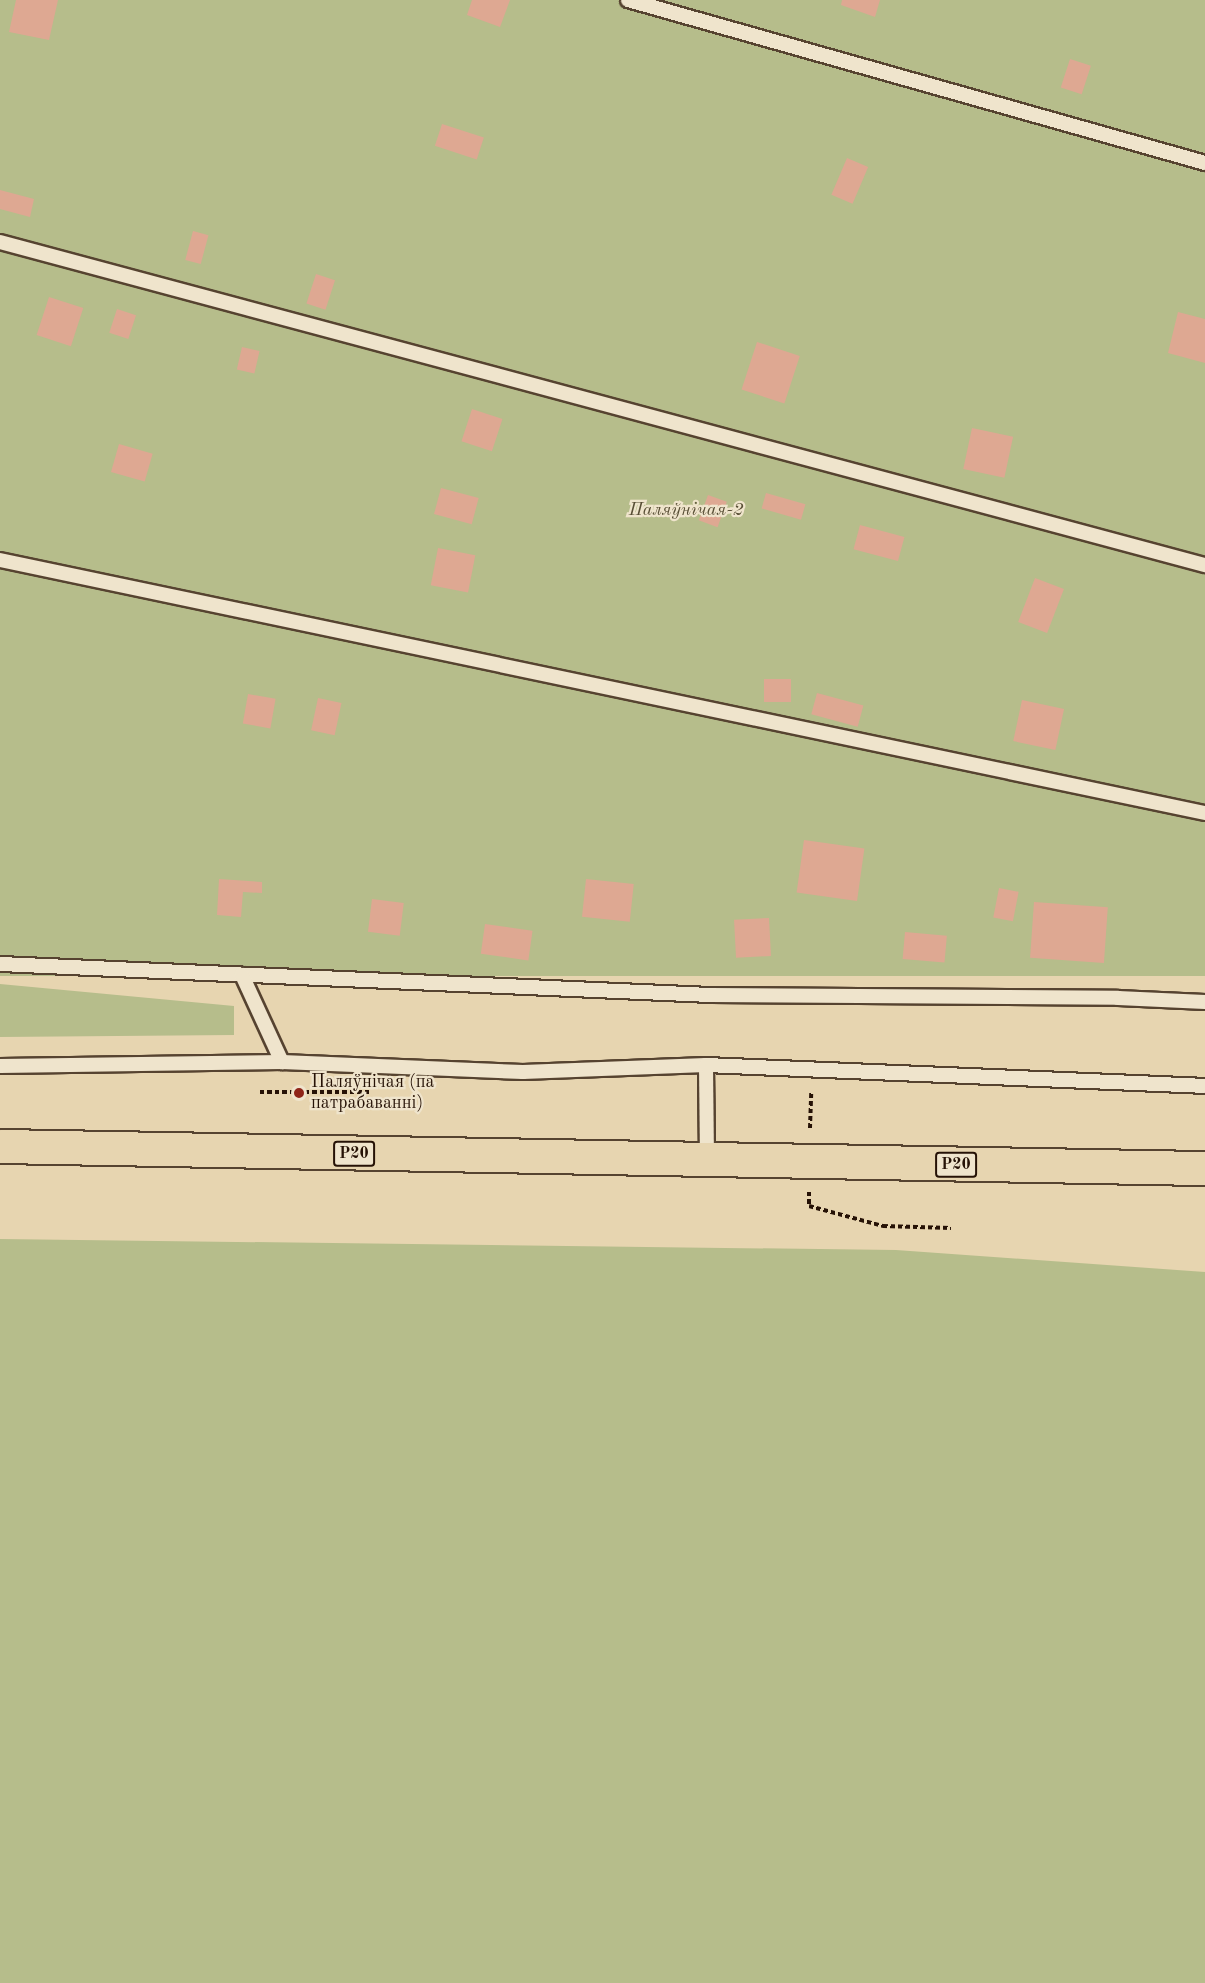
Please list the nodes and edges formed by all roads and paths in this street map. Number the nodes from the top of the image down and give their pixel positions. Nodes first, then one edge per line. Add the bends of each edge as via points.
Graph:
1 (628, 0) edge
2 (1205, 163) edge
3 (0, 242) edge
4 (0, 560) edge
5 (1205, 565) edge
6 (1205, 813) edge
7 (0, 964) edge
8 (242, 975) junction
9 (1205, 1002) edge
10 (282, 1062) junction
11 (706, 1065) junction
12 (0, 1066) edge
13 (1205, 1086) edge
14 (0, 1146) edge
15 (707, 1162) junction
16 (1205, 1168) edge

1 - 2 lane
3 - 5 lane
4 - 6 lane
7 - 8 lane
8 - 9 lane via 711,995
8 - 10 lane
10 - 11 lane via 523,1072
10 - 12 lane
11 - 13 lane
11 - 15 lane
14 - 15 main road, Р20
15 - 16 main road, Р20

